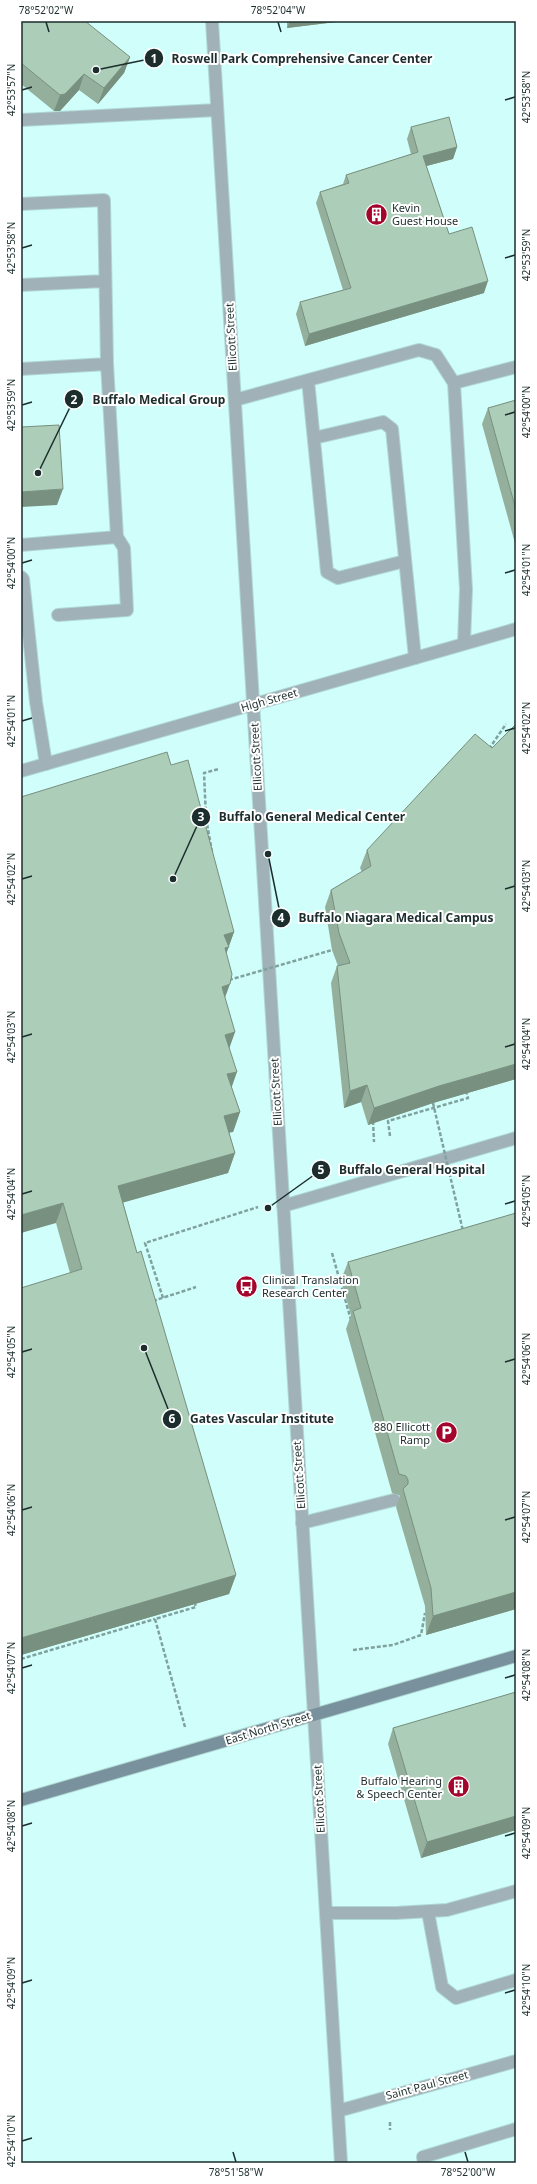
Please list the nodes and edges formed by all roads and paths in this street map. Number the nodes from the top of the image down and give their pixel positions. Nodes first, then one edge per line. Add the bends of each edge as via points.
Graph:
1 (212, 21) edge
2 (217, 110) junction
3 (21, 120) edge
4 (21, 204) edge
5 (105, 280) junction
6 (21, 285) edge
7 (107, 364) junction
8 (516, 367) edge
9 (21, 369) edge
10 (308, 380) junction
11 (454, 383) junction
12 (235, 400) junction
13 (314, 438) junction
14 (117, 537) junction
15 (21, 545) edge
16 (405, 561) junction
17 (21, 577) edge
18 (58, 615) dead end
19 (516, 629) edge
20 (464, 643) junction
21 (415, 658) junction
22 (253, 704) junction
23 (506, 724) dead end
24 (486, 753) edge
25 (46, 764) junction
26 (219, 770) dead end
27 (21, 771) edge
28 (209, 830) junction
29 (202, 832) edge
30 (212, 854) edge
31 (332, 950) dead end
32 (222, 982) edge
33 (465, 1087) edge
34 (433, 1103) edge
35 (372, 1114) edge
36 (390, 1136) dead end
37 (516, 1138) edge
38 (374, 1142) dead end
39 (283, 1206) junction
40 (258, 1207) dead end
41 (464, 1235) edge
42 (332, 1253) dead end
43 (196, 1287) dead end
44 (162, 1298) junction
45 (150, 1302) edge
46 (354, 1323) edge
47 (394, 1500) dead end
48 (302, 1523) junction
49 (195, 1604) edge
50 (425, 1613) dead end
51 (155, 1619) junction
52 (353, 1650) dead end
53 (516, 1656) edge
54 (21, 1659) edge
55 (313, 1714) junction
56 (185, 1728) dead end
57 (21, 1800) edge
58 (516, 1890) edge
59 (428, 1912) junction
60 (326, 1913) junction
61 (516, 1980) edge
62 (516, 2061) edge
63 (338, 2111) junction
64 (389, 2117) dead end
65 (516, 2129) edge
66 (390, 2130) dead end
67 (341, 2163) edge
68 (424, 2163) edge

1 - 2 street, Ellicott Street
2 - 3 street
2 - 12 street, Ellicott Street
4 - 5 street via 104,200
5 - 6 street
5 - 7 street
7 - 9 street
7 - 14 street
8 - 11 street
10 - 11 street via 419,350 436,355
10 - 12 street
10 - 13 street
11 - 20 street via 466,589
12 - 22 street, Ellicott Street
13 - 16 street via 383,422 392,429
13 - 16 street via 327,572 338,578
14 - 15 street
14 - 18 street via 124,548 127,610
16 - 21 street
17 - 25 street
19 - 20 street, High Street
20 - 21 street, High Street
21 - 22 street, High Street
22 - 25 street, High Street
22 - 39 street, Ellicott Street
23 - 24 path
25 - 27 street, High Street
26 - 28 path via 204,773
28 - 29 path
28 - 30 path
31 - 32 path, bridge
33 - 36 path via 468,1098 388,1121
34 - 41 path, bridge
35 - 38 path
37 - 39 street
39 - 48 street, Ellicott Street
40 - 44 path via 145,1243
42 - 46 path
43 - 44 path
44 - 45 path
47 - 48 street
48 - 55 street, Ellicott Street
49 - 51 path via 196,1607
50 - 52 path via 421,1635 393,1645
51 - 54 path
51 - 56 path
53 - 55 street, East North Street
55 - 57 street, East North Street
55 - 60 street, Ellicott Street
58 - 59 street via 447,1910
59 - 60 street
59 - 61 street via 442,1987 456,1998
60 - 63 street, Ellicott Street
62 - 63 street, Saint Paul Street
63 - 67 street, Ellicott Street
64 - 66 path
65 - 68 street via 423,2157

